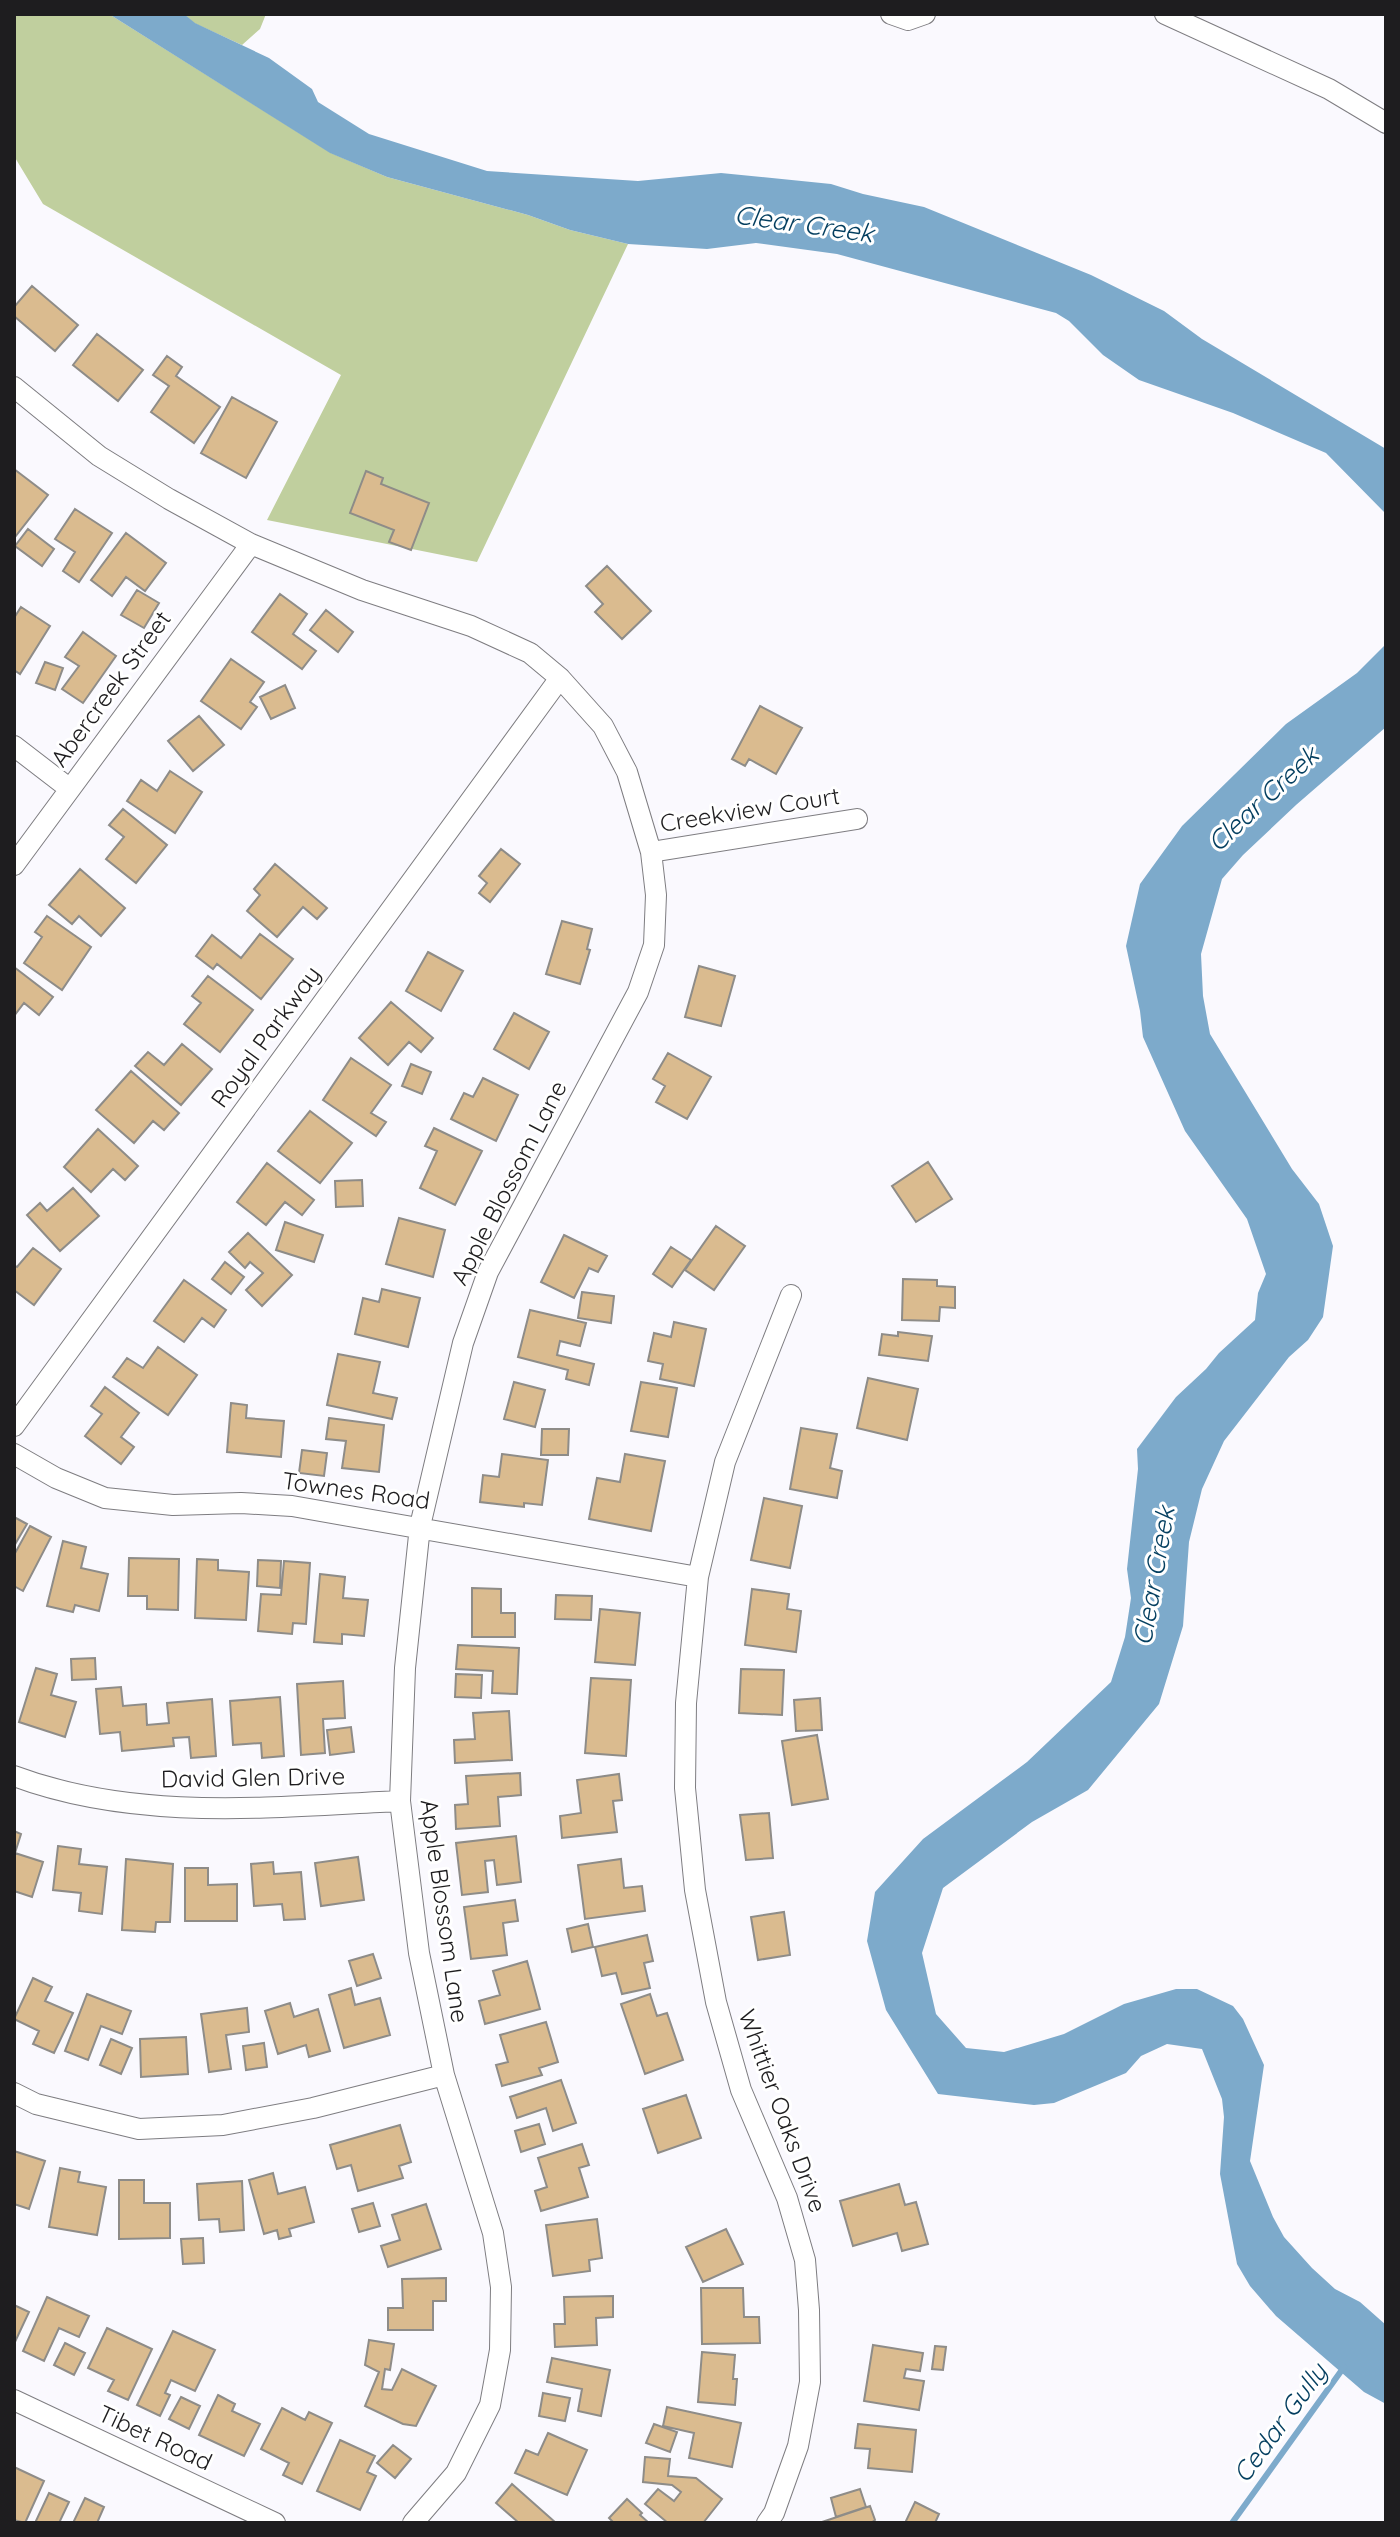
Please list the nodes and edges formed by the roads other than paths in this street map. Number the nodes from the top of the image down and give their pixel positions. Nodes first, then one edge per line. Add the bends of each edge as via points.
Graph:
1 (891, 14) edge
2 (925, 14) edge
3 (1165, 14) edge
4 (1386, 123) edge
5 (14, 387) edge
6 (251, 544) junction
7 (560, 678) junction
8 (14, 746) edge
9 (70, 789) junction
10 (857, 819) dead end
11 (651, 852) junction
12 (14, 865) edge
13 (791, 1295) dead end
14 (14, 1426) edge
15 (14, 1454) edge
16 (420, 1526) junction
17 (698, 1577) junction
18 (14, 1776) edge
19 (400, 1801) junction
20 (444, 2075) junction
21 (14, 2093) edge
22 (14, 2400) edge
23 (275, 2523) edge
24 (413, 2523) edge
25 (767, 2523) edge

1 - 2 street via 908,20
3 - 4 street via 1329,89
5 - 6 street, Apple Blossom Lane via 99,456
6 - 7 street, Apple Blossom Lane via 362,590 471,626 530,653
6 - 9 street, Abercreek Street
7 - 11 street, Apple Blossom Lane via 603,726 627,772
7 - 14 street, Royal Parkway
8 - 9 street
9 - 12 street, Abercreek Street
10 - 11 street, Creekview Court
11 - 16 street, Apple Blossom Lane via 654,945 638,992 488,1272 463,1343
13 - 17 street, Whittier Oaks Drive via 725,1462
15 - 16 street, Townes Road via 105,1498 173,1505 292,1506
16 - 17 street, Townes Road
16 - 19 street, Apple Blossom Lane via 405,1668
17 - 25 street, Whittier Oaks Drive via 686,1703 685,1788 695,1890 716,2002 741,2090 787,2198 805,2260 809,2310 810,2382 798,2446
18 - 19 street, David Glen Drive via 70,1794 153,1806 222,1809
19 - 20 street, Apple Blossom Lane via 419,1953
20 - 21 street via 223,2125 139,2129 36,2104
20 - 24 street, Apple Blossom Lane via 493,2233 501,2287 500,2350 490,2405 456,2473
22 - 23 street, Tibet Road

